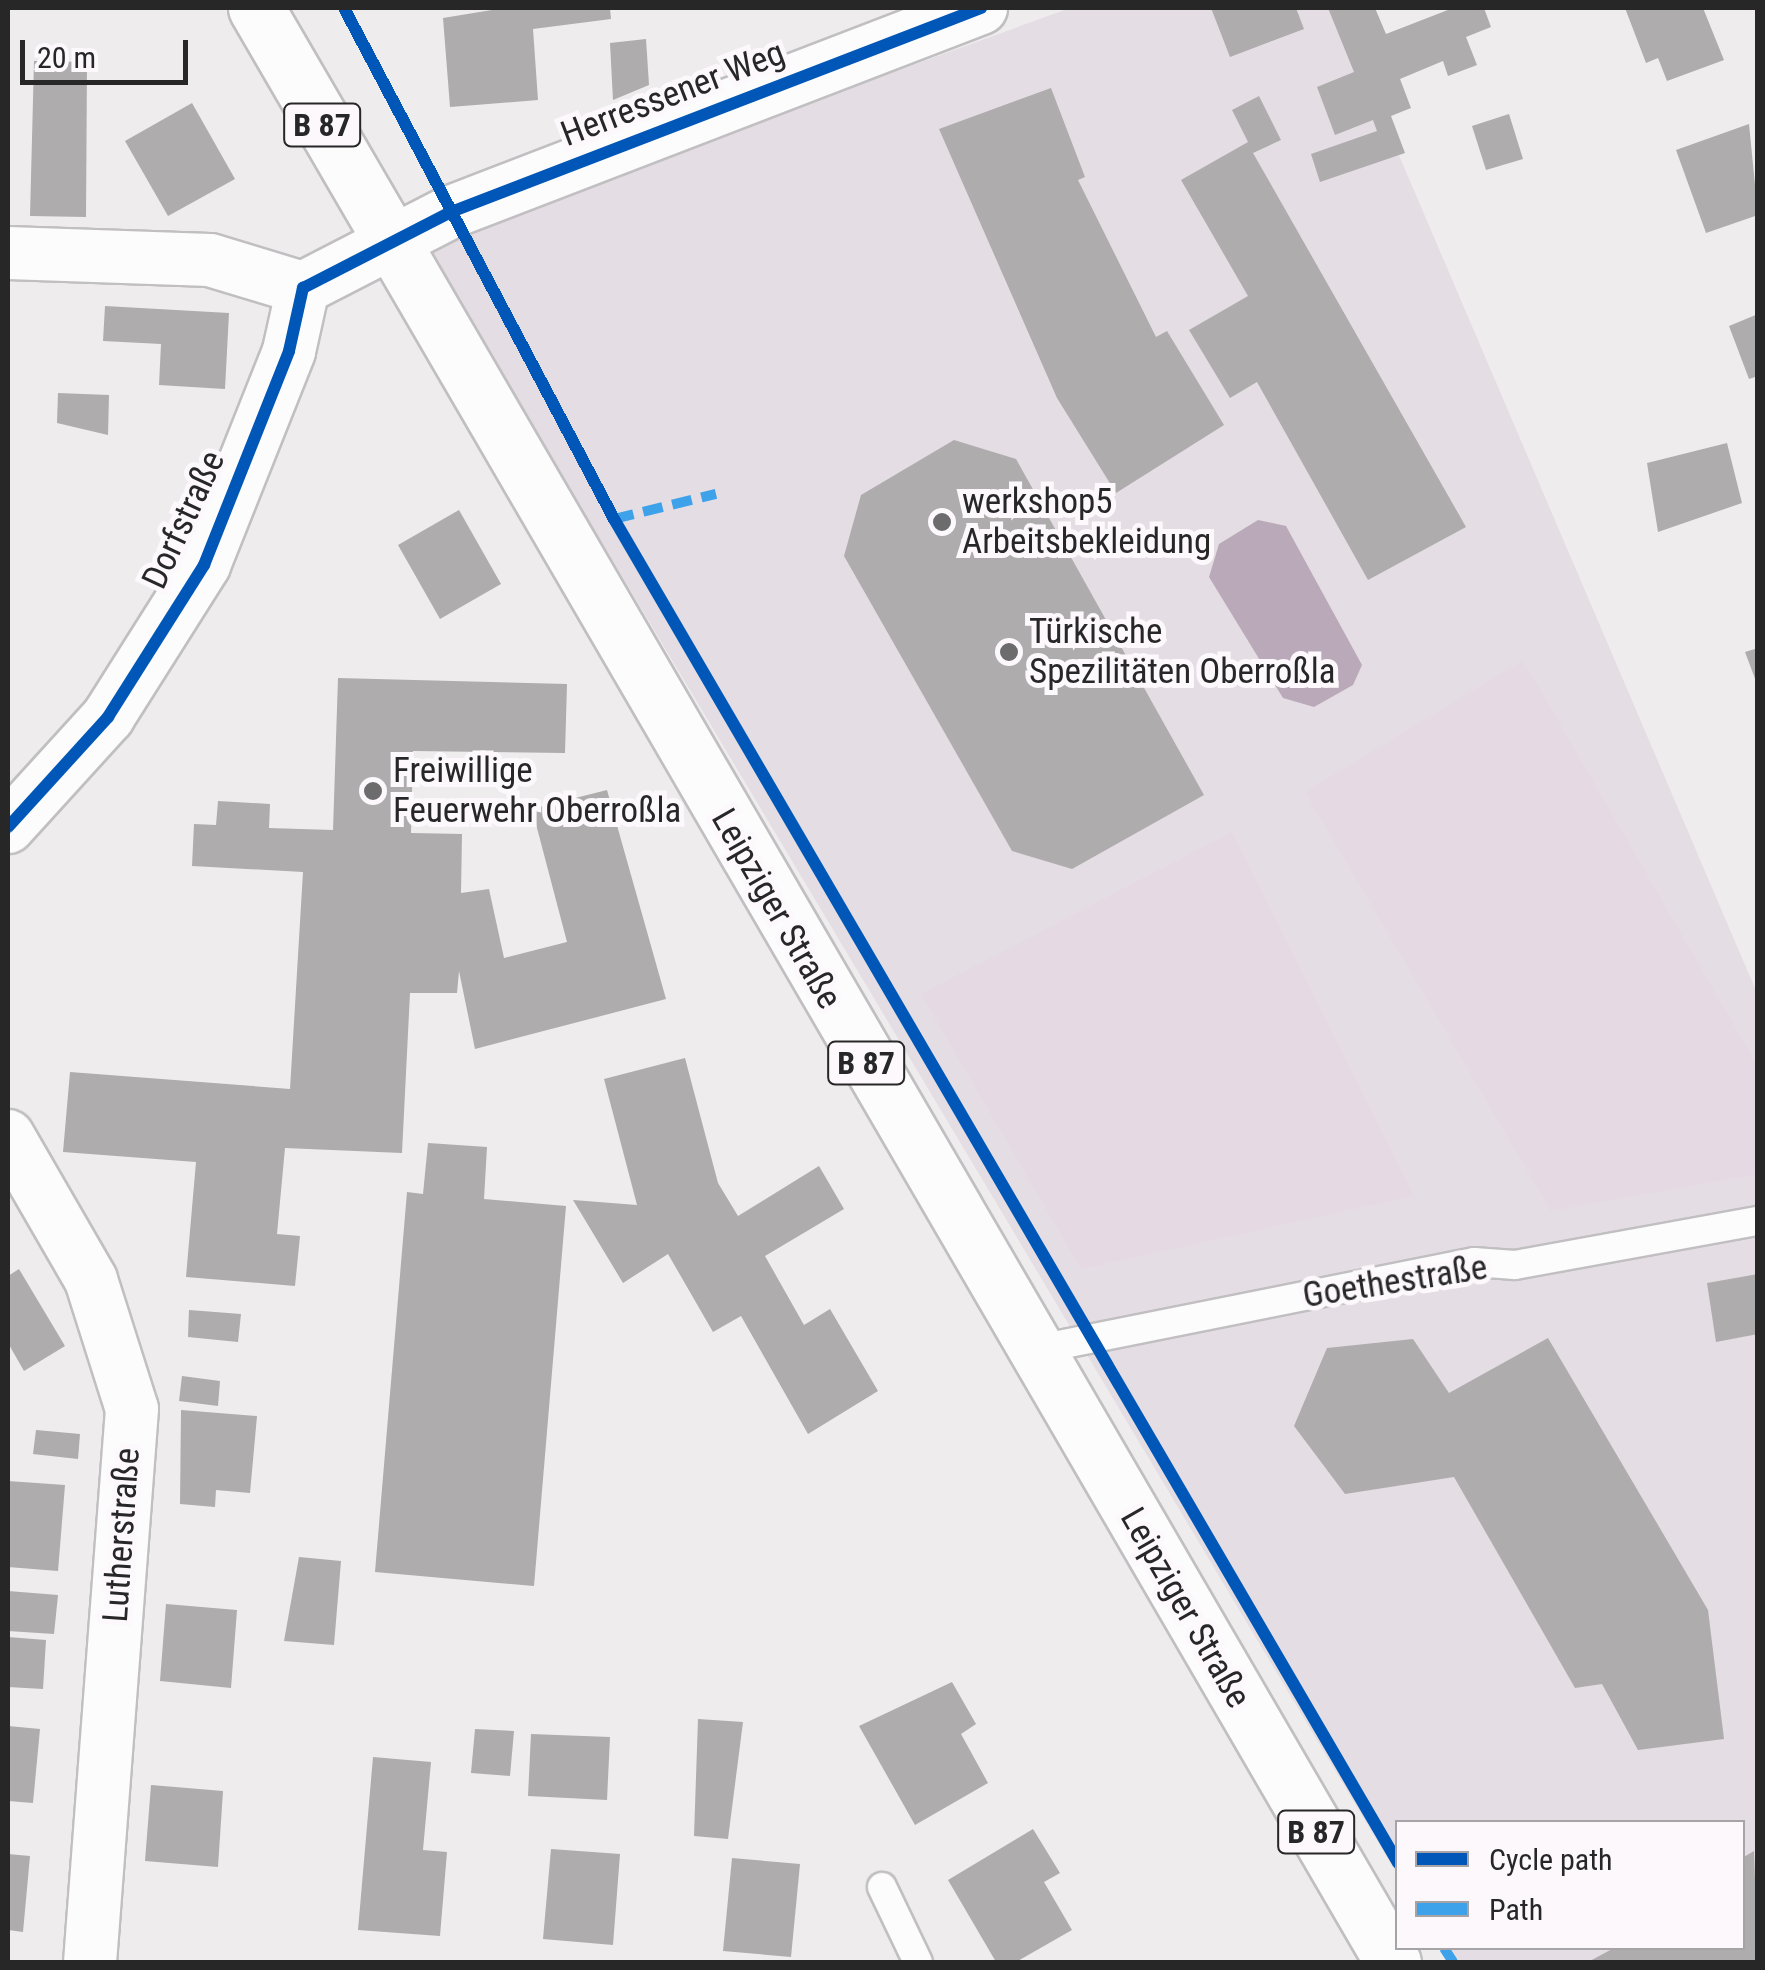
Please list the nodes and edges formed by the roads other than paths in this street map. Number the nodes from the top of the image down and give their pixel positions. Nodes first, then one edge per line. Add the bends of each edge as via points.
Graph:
1 (256, 8) edge
2 (981, 8) edge
3 (389, 242) junction
4 (8, 253) edge
5 (303, 288) junction
6 (8, 827) edge
7 (8, 1136) edge
8 (1758, 1221) edge
9 (1034, 1350) junction
10 (882, 1886) dead end
11 (90, 1962) edge
12 (918, 1962) edge
13 (1393, 1962) edge

1 - 3 main road, Leipziger Straße / B 87
2 - 3 street, Herressener Weg
3 - 5 street
3 - 9 main road, Leipziger Straße / B 87
4 - 5 street via 210,260
5 - 6 street, Dorfstraße via 289,351 204,564 108,717
7 - 11 street, Lutherstraße via 92,1280 132,1409
8 - 9 lane, Goethestraße via 1515,1265 1474,1262
9 - 13 main road, Leipziger Straße / B 87
10 - 12 lane

